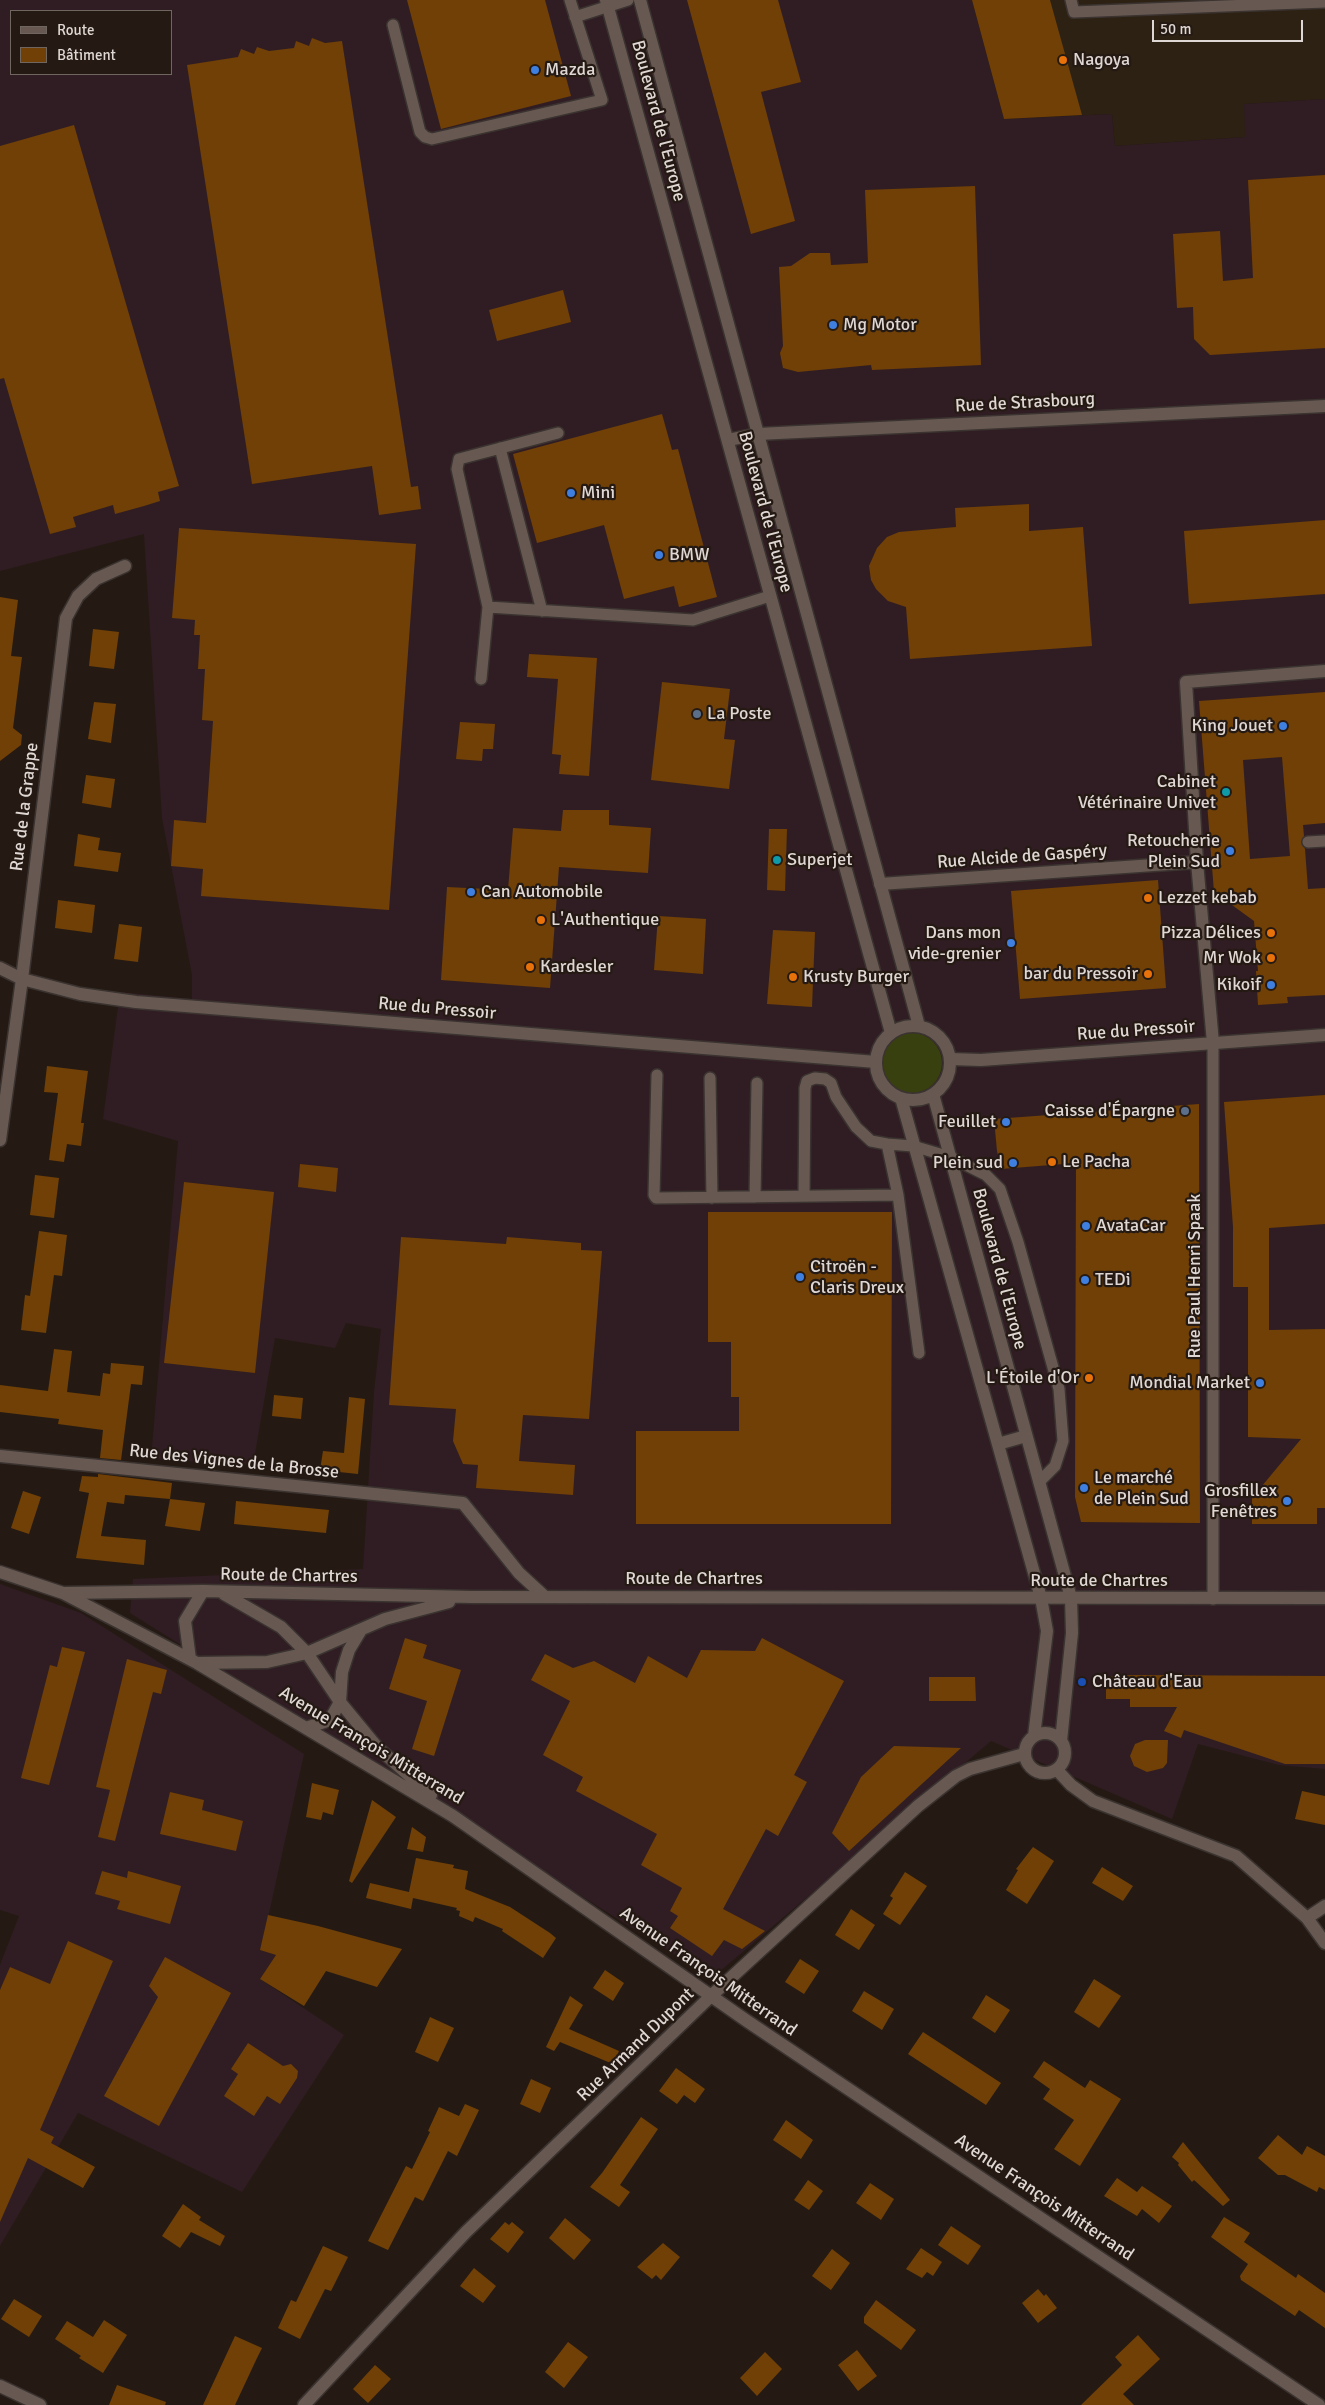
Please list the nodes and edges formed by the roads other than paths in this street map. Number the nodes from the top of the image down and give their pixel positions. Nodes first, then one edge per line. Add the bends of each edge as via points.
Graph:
1 (570, 0) edge
2 (628, 0) edge
3 (640, 0) edge
4 (1071, 0) edge
5 (1325, 2) edge
6 (607, 3) edge
7 (575, 17) junction
8 (393, 25) dead end
9 (1325, 406) edge
10 (558, 432) dead end
11 (758, 434) junction
12 (728, 440) junction
13 (500, 448) junction
14 (125, 566) dead end
15 (770, 596) junction
16 (488, 607) junction
17 (542, 611) junction
18 (1325, 671) edge
19 (481, 679) dead end
20 (1325, 841) edge
21 (1308, 842) dead end
22 (1197, 862) junction
23 (880, 884) junction
24 (0, 968) edge
25 (22, 979) junction
26 (919, 1026) junction
27 (891, 1033) junction
28 (1325, 1035) edge
29 (1212, 1042) junction
30 (950, 1060) junction
31 (876, 1062) junction
32 (657, 1075) dead end
33 (710, 1078) dead end
34 (757, 1083) dead end
35 (933, 1094) junction
36 (901, 1098) junction
37 (0, 1140) edge
38 (887, 1144) junction
39 (913, 1146) junction
40 (950, 1158) junction
41 (898, 1195) junction
42 (804, 1196) junction
43 (755, 1197) junction
44 (712, 1198) junction
45 (919, 1353) dead end
46 (1026, 1436) junction
47 (998, 1444) junction
48 (0, 1456) edge
49 (1039, 1482) junction
50 (0, 1572) edge
51 (203, 1592) junction
52 (220, 1592) junction
53 (63, 1593) junction
54 (544, 1596) junction
55 (472, 1597) junction
56 (1041, 1598) junction
57 (1071, 1598) junction
58 (1325, 1598) edge
59 (1213, 1599) junction
60 (361, 1630) junction
61 (307, 1653) junction
62 (194, 1661) junction
63 (340, 1702) junction
64 (306, 1728) junction
65 (1034, 1736) junction
66 (1061, 1741) junction
67 (1024, 1754) junction
68 (1056, 1770) junction
69 (453, 1816) junction
70 (1325, 1906) edge
71 (1307, 1918) junction
72 (1325, 1943) edge
73 (711, 1996) junction
74 (0, 2386) edge
75 (40, 2405) edge
76 (304, 2405) edge
77 (1318, 2405) edge

1 - 7 lane
2 - 6 lane
3 - 11 street, Boulevard de l'Europe
4 - 5 lane via 1074,12
6 - 7 lane
6 - 12 street, Boulevard de l'Europe
7 - 8 lane via 602,100 432,139 420,132
9 - 11 street, Rue de Strasbourg
10 - 13 lane
11 - 12 street, Rue de Strasbourg
11 - 23 street, Boulevard de l'Europe
12 - 15 street, Boulevard de l'Europe
13 - 16 lane via 460,458 457,468
13 - 17 lane
14 - 25 street, Rue de la Grappe via 96,579 78,596 66,618
15 - 17 lane via 693,620
15 - 27 street, Boulevard de l'Europe
16 - 17 lane
16 - 19 lane
18 - 22 street via 1186,682
20 - 21 lane
22 - 23 street, Rue Alcide de Gaspéry
22 - 29 street
23 - 26 street, Boulevard de l'Europe
24 - 25 street, Rue du Pressoir
25 - 31 street, Rue du Pressoir via 80,994 136,1002
25 - 37 street, Rue de la Grappe
26 - 27 street via 899,1028
26 - 30 street via 940,1037
27 - 31 street via 883,1041
28 - 29 street, Rue du Pressoir
29 - 30 street, Rue du Pressoir
29 - 59 lane, Rue Paul Henri Spaak
30 - 35 street via 946,1079
31 - 36 street via 883,1084
32 - 44 lane via 654,1194 659,1199
33 - 44 lane
34 - 43 lane
35 - 36 street via 923,1099
35 - 40 street, Boulevard de l'Europe
36 - 39 street
38 - 39 lane
38 - 41 lane
38 - 42 lane via 871,1142 856,1128 836,1098 831,1083 816,1078 807,1081
39 - 40 lane
39 - 47 street
40 - 46 street, Boulevard de l'Europe
40 - 49 lane via 986,1175 1000,1189 1024,1260 1058,1389 1063,1441 1055,1466
41 - 42 lane
41 - 45 lane
42 - 43 lane
43 - 44 lane
46 - 47 street
46 - 49 street, Boulevard de l'Europe
47 - 56 street
48 - 54 street, Rue des Vignes de la Brosse via 464,1504 518,1573
49 - 57 street, Boulevard de l'Europe
50 - 53 street
51 - 52 street, Route de Chartres
51 - 53 street, Route de Chartres
51 - 62 street via 185,1621
52 - 55 street, Route de Chartres
52 - 61 street via 281,1627
53 - 62 street, Avenue François Mitterrand
54 - 55 street, Route de Chartres
54 - 56 street, Route de Chartres
55 - 60 street via 404,1612
56 - 57 street, Route de Chartres
56 - 65 street via 1047,1631
57 - 59 street, Route de Chartres
57 - 66 street via 1072,1633
58 - 59 street, Route de Chartres
60 - 61 street
60 - 63 street via 349,1650 342,1672
61 - 62 street via 267,1662
61 - 63 street
62 - 64 street, Avenue François Mitterrand
63 - 64 street via 330,1720
63 - 69 street via 377,1747
64 - 69 street, Avenue François Mitterrand
65 - 66 street via 1052,1734
65 - 67 street via 1028,1741
66 - 68 street via 1064,1760
67 - 68 street via 1033,1770 1045,1774
67 - 73 street, Rue Armand Dupont via 956,1776 918,1806
68 - 71 street via 1070,1785 1093,1801 1236,1856
69 - 73 street, Avenue François Mitterrand
70 - 71 street
71 - 72 street
73 - 76 street, Rue Armand Dupont via 466,2232
73 - 77 street, Avenue François Mitterrand
74 - 75 street

